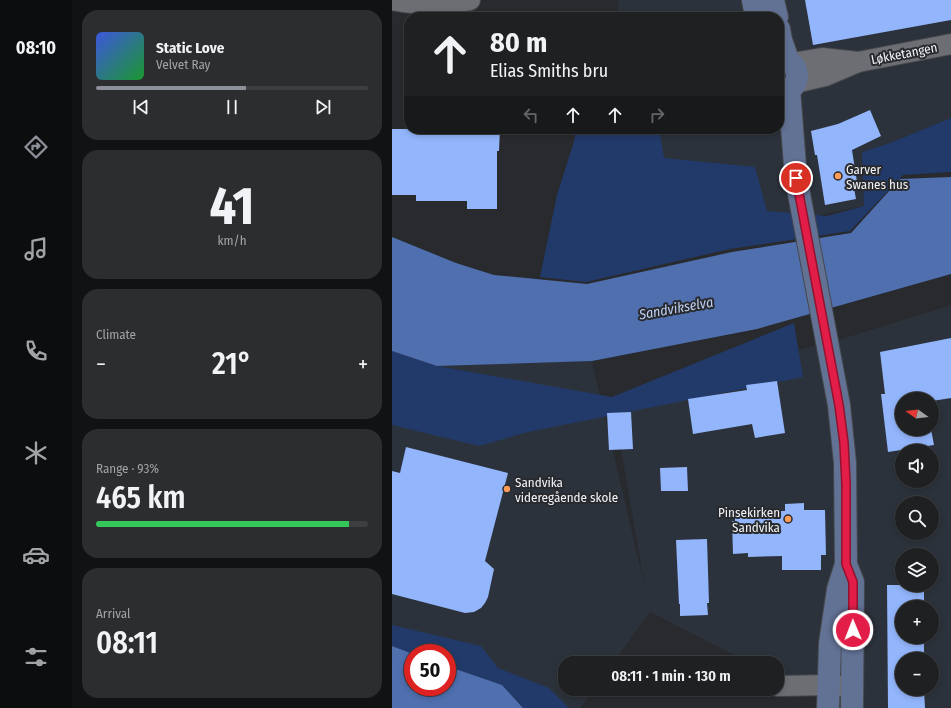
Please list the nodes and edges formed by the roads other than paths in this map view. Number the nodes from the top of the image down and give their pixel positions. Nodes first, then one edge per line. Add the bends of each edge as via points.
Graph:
1 (392, 0) edge
2 (470, 0) edge
3 (752, 0) edge
4 (774, 0) edge
5 (755, 12) edge
6 (776, 12) edge
7 (951, 44) edge
8 (784, 57) edge
9 (787, 74) edge
10 (780, 134) edge
11 (796, 178) junction
12 (846, 564) junction
13 (829, 685) junction
14 (784, 686) edge
15 (852, 687) junction
16 (828, 708) edge
17 (852, 708) edge

1 - 2 street via 431,5 455,4
3 - 5 main road
4 - 6 main road
7 - 9 street, Løkketangen via 858,62 825,76
8 - 9 main road
9 - 11 main road
10 - 11 main road
11 - 12 main road via 844,443
12 - 13 main road via 838,589 832,627
12 - 15 main road via 853,582
13 - 14 street
13 - 15 street
13 - 16 main road
15 - 17 main road

